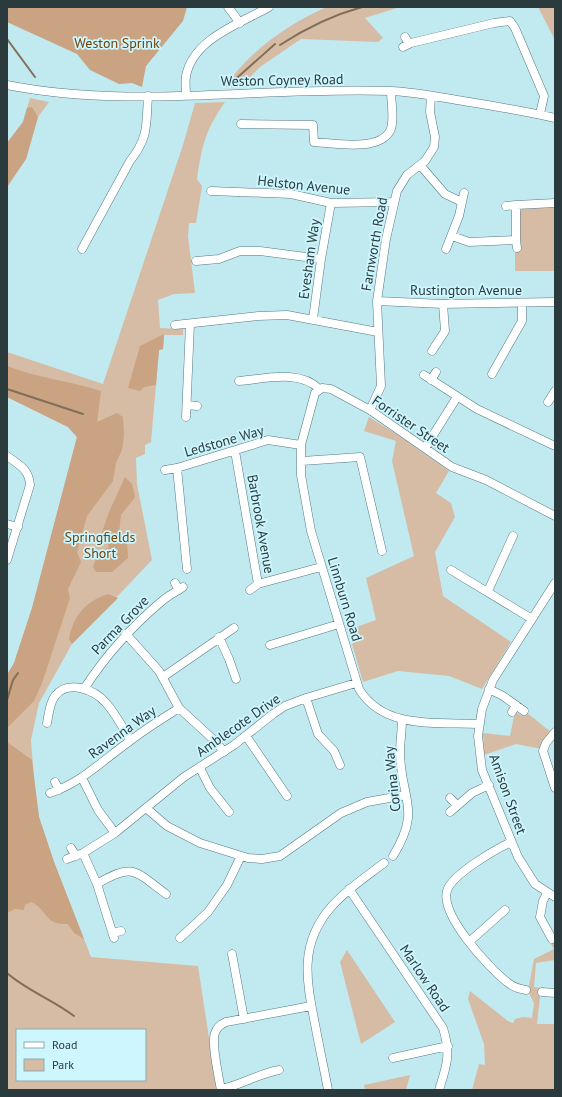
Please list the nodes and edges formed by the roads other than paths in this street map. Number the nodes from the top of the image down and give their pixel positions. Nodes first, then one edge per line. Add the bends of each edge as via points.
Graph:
1 (228, 7) edge
2 (269, 7) edge
3 (240, 23) junction
4 (406, 43) dead end
5 (7, 85) edge
6 (391, 91) junction
7 (186, 95) junction
8 (148, 96) junction
9 (431, 96) junction
10 (540, 114) junction
11 (555, 118) edge
12 (240, 124) dead end
13 (420, 165) junction
14 (211, 190) dead end
15 (464, 193) dead end
16 (394, 202) junction
17 (462, 202) junction
18 (331, 203) junction
19 (555, 203) edge
20 (506, 206) dead end
21 (516, 206) junction
22 (452, 236) junction
23 (82, 249) dead end
24 (446, 249) dead end
25 (321, 259) junction
26 (196, 261) dead end
27 (377, 301) junction
28 (555, 302) edge
29 (522, 303) junction
30 (443, 304) junction
31 (313, 319) junction
32 (190, 324) junction
33 (175, 325) dead end
34 (378, 332) junction
35 (432, 351) dead end
36 (436, 372) dead end
37 (492, 374) dead end
38 (239, 381) dead end
39 (319, 390) junction
40 (457, 397) junction
41 (187, 405) junction
42 (196, 406) dead end
43 (370, 410) junction
44 (186, 417) dead end
45 (301, 445) junction
46 (555, 446) edge
47 (425, 448) junction
48 (235, 450) junction
49 (7, 456) edge
50 (302, 461) junction
51 (177, 468) junction
52 (165, 470) dead end
53 (555, 516) edge
54 (7, 524) edge
55 (18, 527) junction
56 (513, 536) dead end
57 (382, 551) dead end
58 (7, 560) edge
59 (185, 566) dead end
60 (321, 566) junction
61 (457, 570) dead end
62 (555, 583) edge
63 (258, 584) junction
64 (179, 586) dead end
65 (250, 590) dead end
66 (488, 591) junction
67 (532, 619) junction
68 (339, 624) junction
69 (234, 628) dead end
70 (126, 634) junction
71 (218, 637) junction
72 (270, 645) dead end
73 (163, 676) junction
74 (236, 679) dead end
75 (356, 683) junction
76 (84, 689) junction
77 (489, 690) junction
78 (306, 698) junction
79 (179, 708) junction
80 (524, 711) dead end
81 (402, 719) junction
82 (47, 723) dead end
83 (479, 724) junction
84 (555, 732) edge
85 (246, 736) junction
86 (130, 740) junction
87 (224, 752) junction
88 (340, 765) dead end
89 (200, 768) junction
90 (82, 778) junction
91 (55, 782) dead end
92 (489, 785) junction
93 (555, 788) edge
94 (58, 790) junction
95 (50, 793) dead end
96 (406, 795) junction
97 (286, 796) dead end
98 (450, 798) dead end
99 (458, 805) junction
100 (146, 808) junction
101 (229, 812) dead end
102 (450, 812) dead end
103 (115, 833) junction
104 (512, 842) junction
105 (71, 848) dead end
106 (79, 855) junction
107 (241, 856) junction
108 (393, 856) dead end
109 (67, 859) dead end
110 (384, 863) dead end
111 (97, 884) junction
112 (349, 889) junction
113 (547, 893) junction
114 (166, 894) dead end
115 (555, 897) edge
116 (505, 910) dead end
117 (116, 934) dead end
118 (552, 935) edge
119 (180, 938) dead end
120 (469, 942) junction
121 (232, 954) dead end
122 (526, 990) dead end
123 (542, 992) dead end
124 (553, 996) edge
125 (311, 1006) junction
126 (244, 1019) junction
127 (448, 1046) junction
128 (393, 1058) dead end
129 (279, 1070) dead end
130 (221, 1090) edge
131 (328, 1090) edge
132 (439, 1090) edge

1 - 3 street
2 - 3 street
3 - 7 street via 210,39 198,49 186,76
4 - 10 street via 510,21 544,96
5 - 8 street, Weston Coyney Road via 64,93
6 - 7 street, Weston Coyney Road
6 - 9 street, Weston Coyney Road
6 - 12 street via 390,130 386,136 372,144 314,142 313,125
7 - 8 street, Weston Coyney Road
8 - 23 street via 144,139
9 - 10 street, Weston Coyney Road
9 - 13 street, Farnworth Road via 434,148
10 - 11 street, Weston Coyney Road
13 - 16 street, Farnworth Road via 401,183
13 - 17 street via 445,194
14 - 18 street, Helston Avenue via 291,194
15 - 17 street
16 - 18 street, Helston Avenue
16 - 27 street, Farnworth Road
17 - 22 street
18 - 25 street, Evesham Way
19 - 21 street
20 - 21 street
21 - 22 street via 517,244 469,242
22 - 24 street
25 - 26 street via 240,251 219,259
25 - 31 street, Evesham Way
27 - 30 street, Rustington Avenue
27 - 34 street, Farnworth Road
28 - 29 street, Rustington Avenue
29 - 30 street, Rustington Avenue
29 - 37 street via 522,322 496,360
30 - 35 street via 445,331
31 - 32 street via 258,316
31 - 34 street
32 - 33 street
32 - 41 street
34 - 43 street, Farnworth Road via 381,386
36 - 40 street via 428,377
38 - 39 street, Forrister Street via 250,384 275,377 302,380 310,381
39 - 43 street, Forrister Street via 331,389
39 - 45 street, Linnburn Road via 313,399
40 - 46 street
40 - 47 street
41 - 42 street
41 - 44 street
43 - 47 street, Forrister Street
45 - 48 street, Ledstone Way via 268,440
45 - 50 street, Linnburn Road
47 - 53 street, Forrister Street via 452,467 486,480
48 - 51 street, Ledstone Way
48 - 63 street, Barbrook Avenue
49 - 55 street via 30,476 30,485
50 - 57 street via 360,457
50 - 60 street, Linnburn Road via 301,475 311,531
51 - 52 street, Ledstone Way
51 - 59 street, Ledstone Way
54 - 55 street
55 - 58 street
56 - 66 street
60 - 63 street, Barbrook Avenue
60 - 68 street, Linnburn Road
61 - 66 street
62 - 67 street, Amison Street
63 - 65 street
64 - 70 street, Parma Grove
66 - 67 street
67 - 77 street, Amison Street
68 - 72 street
68 - 75 street, Linnburn Road
69 - 71 street
70 - 73 street
70 - 76 street, Parma Grove via 104,659
71 - 73 street
71 - 74 street
73 - 79 street
75 - 78 street, Amblecote Drive
75 - 81 street, Linnburn Road via 363,695 377,709 389,716
76 - 82 street via 69,687 59,692 52,702
76 - 86 street via 107,704
77 - 80 street via 503,696 514,708
77 - 83 street, Amison Street
78 - 85 street, Amblecote Drive via 284,706
78 - 88 street via 318,734 334,751
79 - 86 street, Ravenna Way
79 - 87 street via 215,740
81 - 83 street, Linnburn Road
81 - 96 street, Corina Way via 400,754
83 - 92 street, Amison Street via 479,756
84 - 93 street via 546,743 544,751
85 - 87 street, Amblecote Drive
85 - 97 street
86 - 90 street, Ravenna Way
87 - 89 street, Amblecote Drive
89 - 100 street, Amblecote Drive via 184,777
89 - 101 street via 210,788
90 - 94 street, Ravenna Way
90 - 103 street, Ravenna Way via 98,810
91 - 94 street
92 - 99 street via 472,793
92 - 104 street, Amison Street
94 - 95 street, Ravenna Way
96 - 107 street via 367,802 341,813 280,856 262,859
96 - 108 street, Corina Way via 409,822
98 - 99 street
99 - 102 street
100 - 103 street, Amblecote Drive
100 - 107 street via 185,836
103 - 106 street, Amblecote Drive
104 - 113 street, Amison Street via 528,875
104 - 120 street via 485,855 450,884 447,905
105 - 106 street
106 - 109 street, Amblecote Drive
106 - 111 street
107 - 119 street via 227,885 208,912
110 - 112 street
111 - 114 street via 114,874 131,871 137,872
111 - 117 street
112 - 125 street via 326,914 312,941 306,972
112 - 127 street, Marlow Road via 443,1028
113 - 115 street, Amison Street
113 - 118 street via 540,917
116 - 120 street
120 - 122 street via 515,992
121 - 126 street
123 - 124 street
125 - 126 street
125 - 131 street
126 - 130 street via 223,1023 215,1033
127 - 128 street
127 - 132 street, Marlow Road via 448,1062
129 - 130 street via 262,1073 234,1087

